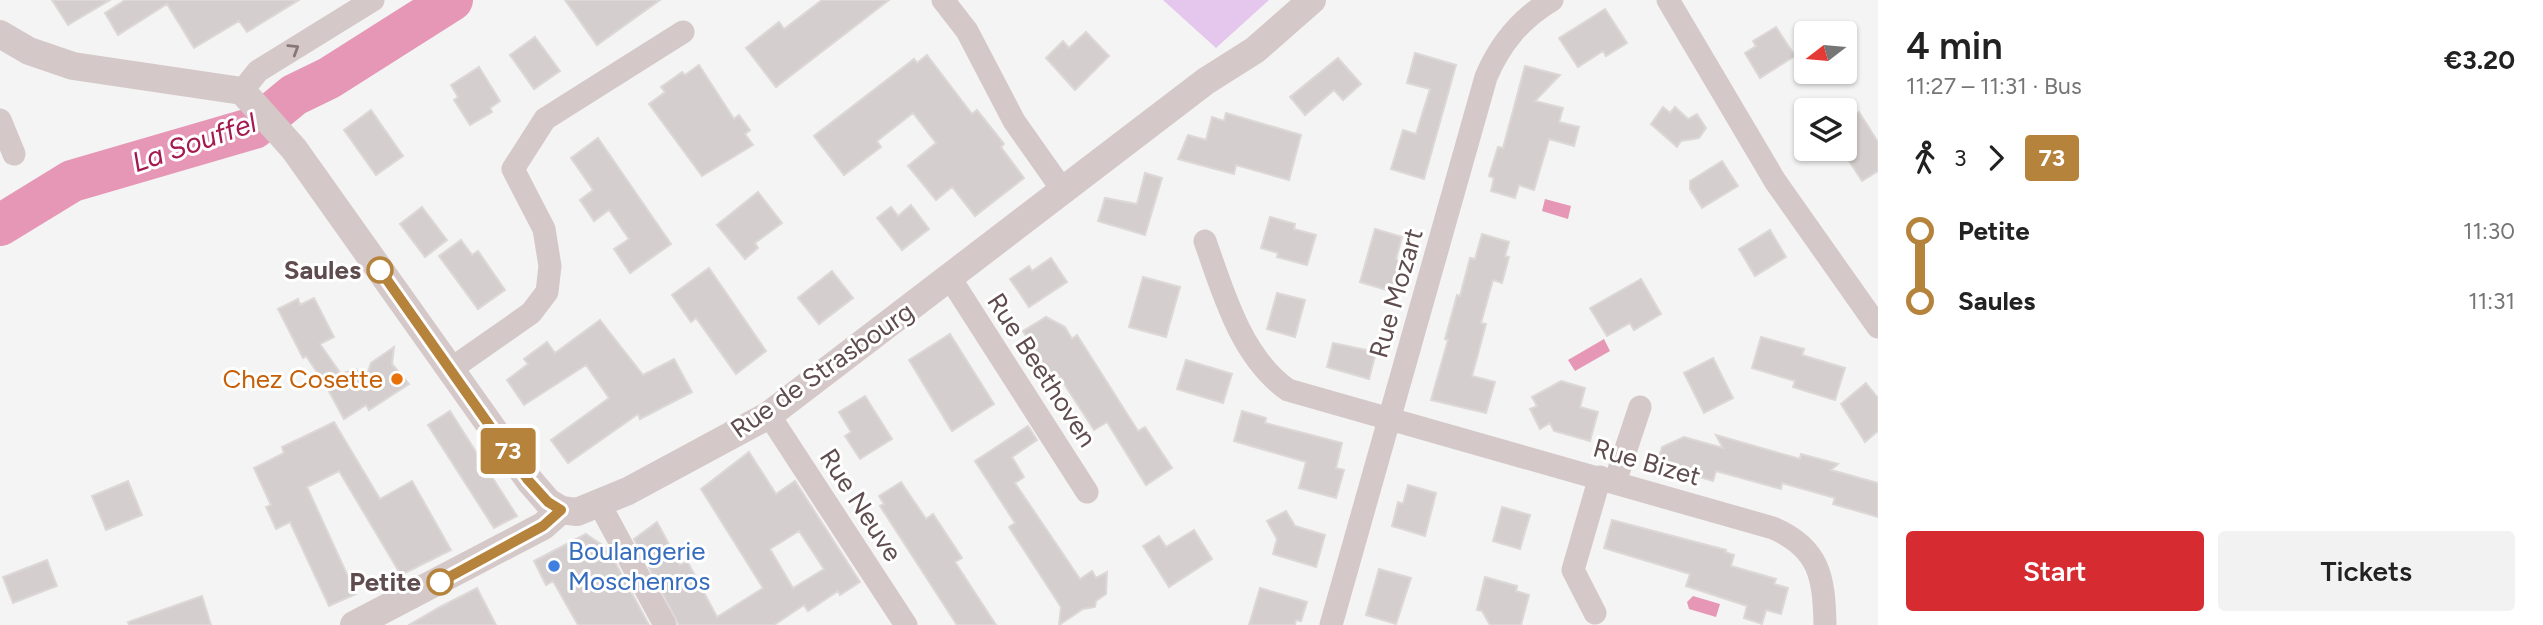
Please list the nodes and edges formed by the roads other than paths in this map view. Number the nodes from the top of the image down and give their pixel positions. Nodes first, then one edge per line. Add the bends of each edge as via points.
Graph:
1 (373, 0) edge
2 (943, 0) edge
3 (1312, 0) edge
4 (1552, 0) edge
5 (1668, 0) edge
6 (683, 32) dead end
7 (0, 34) edge
8 (249, 99) junction
9 (0, 120) edge
10 (14, 154) dead end
11 (1064, 191) junction
12 (1205, 241) dead end
13 (950, 278) junction
14 (1878, 327) edge
15 (451, 369) junction
16 (1640, 407) dead end
17 (769, 415) junction
18 (1390, 418) junction
19 (1607, 480) junction
20 (1087, 492) dead end
21 (600, 505) junction
22 (561, 510) junction
23 (1595, 613) dead end
24 (354, 625) edge
25 (665, 625) edge
26 (906, 625) edge
27 (1331, 625) edge
28 (1825, 625) edge

8 -> 1 street via 258,71
2 - 11 street via 967,31 1014,121
3 - 11 street, Rue de Strasbourg via 1255,50 1206,81
4 - 18 street, Rue Mozart via 1507,37 1486,77
5 - 14 street via 1775,181
6 - 15 street via 545,119 513,169 544,229 550,266 547,292 531,313
7 - 8 street via 29,51 73,66
8 - 15 street via 278,130
9 - 10 street
11 - 13 street, Rue de Strasbourg
12 - 18 street, Rue Bizet via 1231,314 1276,382 1306,398
13 - 17 street, Rue de Strasbourg
13 - 20 street, Rue Beethoven
15 - 22 street via 528,480
16 - 19 street
17 - 21 street, Rue de Strasbourg
17 - 26 street, Rue Neuve
18 - 19 street, Rue Bizet
18 - 27 street, Rue Mozart
19 - 23 street via 1573,570
19 - 28 street, Rue Bizet via 1787,534 1808,550 1817,566
21 - 22 street, Rue de Strasbourg via 577,512
21 - 25 street
22 - 24 street via 523,538

